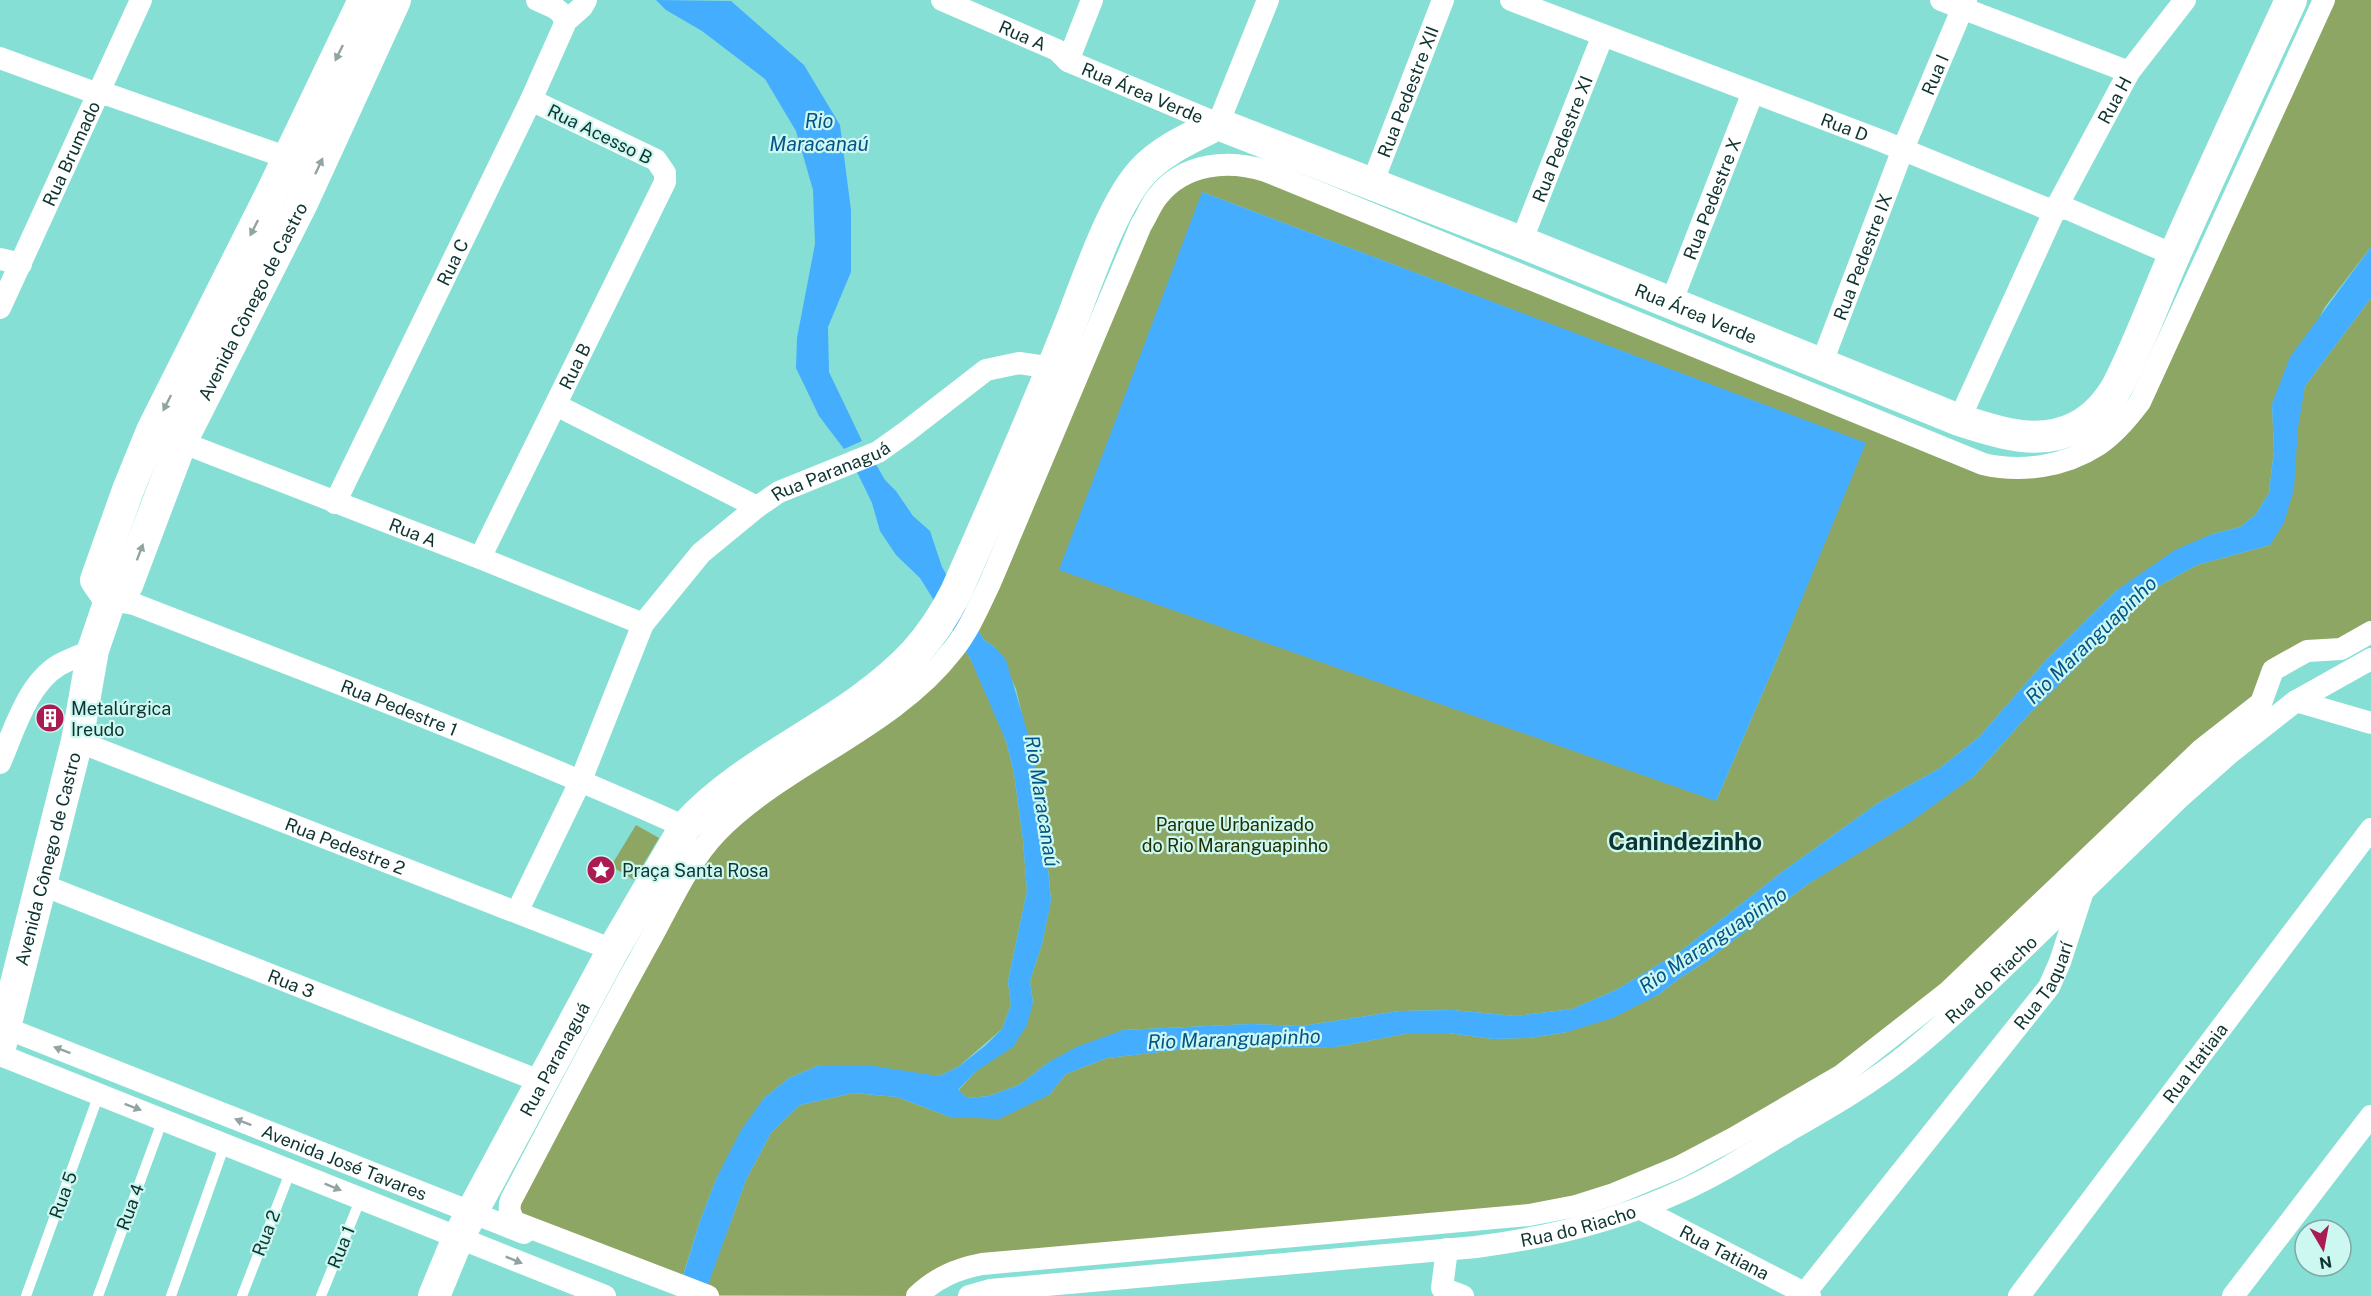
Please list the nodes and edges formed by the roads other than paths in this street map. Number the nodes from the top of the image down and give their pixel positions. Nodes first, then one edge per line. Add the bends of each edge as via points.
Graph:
1 (141, 0) edge
2 (364, 0) edge
3 (395, 0) edge
4 (537, 0) edge
5 (585, 0) edge
6 (942, 0) edge
7 (1092, 0) edge
8 (1268, 0) edge
9 (1443, 0) edge
10 (1511, 0) edge
11 (1941, 0) edge
12 (2185, 0) edge
13 (2291, 0) edge
14 (2325, 0) edge
15 (1964, 5) edge
16 (565, 19) junction
17 (1603, 35) junction
18 (0, 58) edge
19 (1068, 61) junction
20 (2129, 72) junction
21 (1754, 92) junction
22 (97, 93) junction
23 (531, 100) junction
24 (1218, 124) junction
25 (1903, 150) junction
26 (288, 158) junction
27 (665, 173) joint
28 (1372, 184) junction
29 (273, 190) junction
30 (302, 202) junction
31 (2055, 210) junction
32 (1521, 242) junction
33 (2174, 255) junction
34 (10, 261) edge
35 (1671, 303) junction
36 (0, 308) edge
37 (1821, 365) junction
38 (1053, 368) junction
39 (556, 405) junction
40 (1959, 420) junction
41 (152, 432) junction
42 (181, 442) junction
43 (335, 503) junction
44 (757, 507) junction
45 (480, 558) junction
46 (110, 600) junction
47 (958, 617) junction
48 (643, 624) junction
49 (2371, 633) edge
50 (93, 650) junction
51 (2371, 659) edge
52 (2296, 700) junction
53 (2371, 723) edge
54 (77, 741) junction
55 (0, 763) edge
56 (581, 780) junction
57 (685, 827) junction
58 (2371, 829) edge
59 (40, 884) junction
60 (2083, 891) junction
61 (517, 912) junction
62 (613, 950) junction
63 (2, 1044) edge
64 (542, 1082) junction
65 (99, 1093) junction
66 (2371, 1116) edge
67 (163, 1118) junction
68 (225, 1143) junction
69 (291, 1170) junction
70 (361, 1198) junction
71 (1641, 1209) junction
72 (466, 1230) junction
73 (1447, 1249) junction
74 (631, 1271) junction
75 (1441, 1292) edge
76 (1807, 1295) edge
77 (26, 1296) edge
78 (98, 1296) edge
79 (171, 1296) edge
80 (242, 1296) edge
81 (321, 1296) edge
82 (434, 1296) edge
83 (443, 1296) edge
84 (605, 1296) edge
85 (684, 1296) edge
86 (708, 1296) edge
87 (916, 1296) edge
88 (969, 1296) edge
89 (1463, 1296) edge
90 (2019, 1296) edge
91 (2233, 1296) edge

1 - 22 street, Rua Brumado
2 -> 26 main road, Avenida Cônego de Castro
30 -> 3 main road, Avenida Cônego de Castro
4 - 16 street via 561,12
5 - 16 street, Rua C via 582,8
6 - 19 street, Rua A via 1057,50
7 - 19 street
8 - 24 street, Rua Área Verde
9 - 28 street, Rua Pedestre XII
10 - 17 street, Rua D
11 - 15 street
12 - 20 street, Rua H
13 - 33 main road, Rua Área Verde
14 - 47 street via 2140,402 2124,423 2098,445 2073,457 2027,469 1983,464 1266,171 1248,165 1213,164 1175,180 1157,197
15 - 20 street
15 - 25 street, Rua I
16 - 23 street, Rua C
17 - 21 street, Rua D
17 - 32 street, Rua Pedestre XI
18 - 22 street
19 - 24 street, Rua Área Verde
20 - 31 street, Rua H
21 - 25 street, Rua D
21 - 35 street, Rua Pedestre X
22 - 26 street
22 - 34 street, Rua Brumado
23 - 27 street, Rua Acesso B via 656,160
23 - 43 street, Rua C
24 - 28 main road, Rua Área Verde
24 - 38 main road via 1159,156 1129,189
25 - 31 street, Rua D
25 - 37 street, Rua Pedestre IX
26 - 29 main road, Avenida Cônego de Castro
27 - 39 street, Rua B via 663,188
28 - 32 main road, Rua Área Verde
29 - 30 main road
29 -> 41 main road, Avenida Cônego de Castro
30 - 42 main road, Avenida Cônego de Castro
31 - 33 street, Rua D via 2067,209
31 - 40 street
32 - 35 main road, Rua Área Verde
33 - 40 main road, Rua Área Verde via 2117,387 2100,411 2077,427 2033,438 2004,435
34 - 36 street, Rua Brumado
35 - 37 main road, Rua Área Verde
37 - 40 main road, Rua Área Verde
38 - 44 street, Rua Paranaguá via 1019,363 986,370 878,452 779,492
38 - 47 main road, Rua Paranaguá
39 - 44 street
39 - 45 street, Rua B
41 - 42 main road
41 - 46 main road, Avenida Cônego de Castro via 96,580
42 - 43 street, Rua A
46 -> 42 main road, Avenida Cônego de Castro via 127,585
43 - 45 street, Rua A
44 - 48 street, Rua Paranaguá via 701,553
45 - 48 street, Rua A
46 - 50 main road, Avenida Cônego de Castro
46 - 56 street, Rua Pedestre 1 via 134,604
47 - 57 main road, Rua Paranaguá via 887,679 734,782
47 - 74 street via 940,665 901,702 745,807 716,833 689,871 620,994 511,1200 510,1215 515,1222
48 - 56 street, Rua Paranaguá
49 - 87 street via 2341,649 2307,651 2273,670 2261,704 2201,750 1948,992 1842,1075 1679,1167 1614,1194 1529,1215 982,1264 941,1277
50 - 54 main road, Avenida Cônego de Castro
50 - 55 street via 58,666 43,680 29,699
51 - 52 street, Rua Taquarí
52 - 53 street
52 - 60 street, Rua Taquarí via 2179,798
54 - 59 main road, Avenida Cônego de Castro
54 - 61 street, Rua Pedestre 2
56 - 57 street, Rua Pedestre 1
56 - 61 street, Rua Paranaguá
57 - 62 main road, Rua Paranaguá
58 - 90 street, Rua Itatiaia
59 - 63 main road, Avenida Cônego de Castro
59 - 64 street, Rua 3
60 - 71 street, Rua do Riacho via 1956,1012 1874,1080 1726,1168
60 - 76 street, Rua Taquarí via 2049,987
61 - 62 street, Rua Pedestre 2
62 - 64 main road, Rua Paranaguá
63 - 65 street, Avenida José Tavares
72 -> 63 street, Avenida José Tavares
64 - 72 main road, Rua Paranaguá
65 -> 67 street, Avenida José Tavares
65 - 77 lane, Rua 5
66 - 91 street
67 - 68 street, Avenida José Tavares
67 - 78 lane, Rua 4
68 - 69 street, Avenida José Tavares
68 - 79 lane
69 -> 70 street, Avenida José Tavares
69 - 80 lane, Rua 2
70 - 72 street, Avenida José Tavares
70 - 81 lane, Rua 1
71 - 73 street, Rua do Riacho via 1527,1240
71 - 76 street, Rua Tatiana
72 - 74 street, Avenida José Tavares
72 - 82 main road, Rua Paranaguá
72 - 83 street
72 -> 84 street, Avenida José Tavares
73 - 75 street
73 - 88 street, Rua do Riacho via 990,1290
74 - 85 street, Avenida José Tavares
74 - 86 street
75 - 89 street

